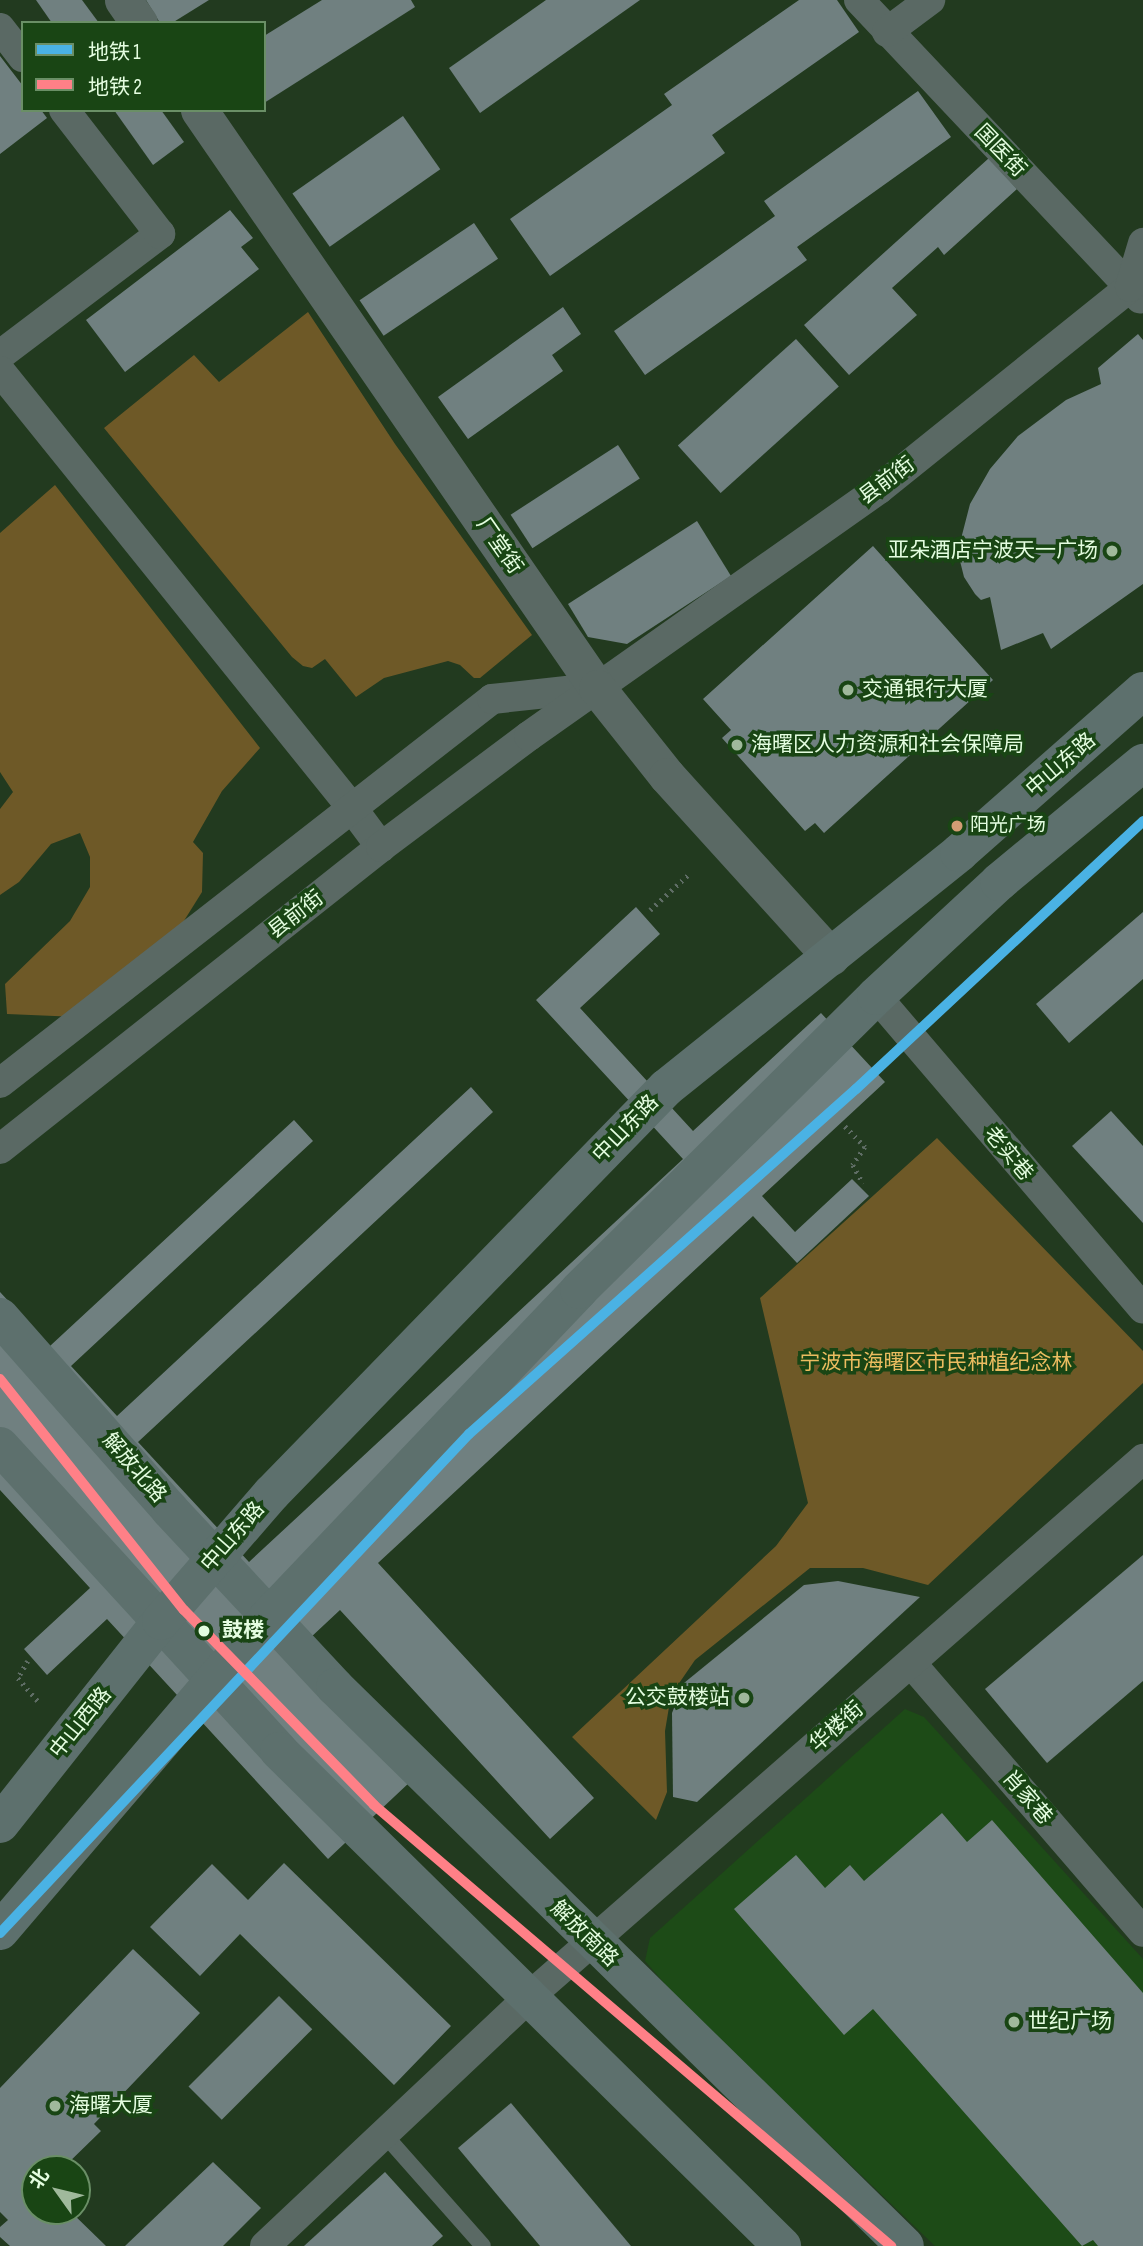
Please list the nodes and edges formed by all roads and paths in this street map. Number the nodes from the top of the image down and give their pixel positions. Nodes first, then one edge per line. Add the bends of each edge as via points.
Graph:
1 (123, 0) edge
2 (859, 0) edge
3 (930, 0) edge
4 (138, 21) edge
5 (0, 28) edge
6 (887, 32) junction
7 (21, 54) edge
8 (66, 112) edge
9 (200, 112) edge
10 (1143, 243) edge
11 (1136, 294) edge
12 (0, 355) edge
13 (0, 371) edge
14 (597, 688) junction
15 (1143, 691) edge
16 (1143, 763) edge
17 (352, 808) junction
18 (381, 847) junction
19 (689, 874) dead end
20 (650, 911) dead end
21 (831, 957) junction
22 (876, 996) junction
23 (0, 1083) edge
24 (845, 1126) dead end
25 (0, 1149) edge
26 (863, 1183) dead end
27 (1143, 1309) edge
28 (0, 1317) edge
29 (0, 1446) edge
30 (1143, 1459) edge
31 (215, 1557) junction
32 (268, 1617) junction
33 (161, 1621) junction
34 (28, 1661) dead end
35 (911, 1663) junction
36 (214, 1678) junction
37 (39, 1702) dead end
38 (0, 1824) edge
39 (0, 1931) edge
40 (1143, 1932) edge
41 (591, 1941) junction
42 (531, 1995) junction
43 (384, 2134) junction
44 (479, 2244) edge
45 (265, 2246) edge
46 (782, 2246) edge
47 (905, 2246) edge

1 - 4 street
2 - 6 street, 国医街
3 - 6 street
5 - 7 street
6 - 11 street, 国医街
8 - 12 street via 160,234
9 - 14 street, 厂堂街
10 - 11 street
11 - 14 street, 县前街 via 879,489
13 - 17 street
14 - 17 street, 县前街 via 492,699
14 - 18 street, 县前街
14 - 21 street, 厂堂街 via 667,776
15 - 21 main road, 中山东路 via 959,853
16 - 22 main road via 999,882
17 - 18 street
17 - 23 street, 县前街
18 - 25 street, 县前街
19 - 20 path
21 - 31 main road, 中山东路 via 666,1088 297,1466
22 - 27 street, 老实巷
22 - 32 main road via 579,1290
24 - 26 path via 865,1147 853,1165
28 - 31 main road, 解放北路
29 - 33 main road
30 - 35 street, 华楼街
31 - 32 main road, 解放北路
31 - 33 main road, 中山东路
32 - 36 main road
32 - 41 main road, 解放南路
33 - 36 main road
33 - 38 main road, 中山西路
34 - 37 path via 18,1678
35 - 40 street, 肖家巷
35 - 41 street, 华楼街
36 - 39 main road
36 - 42 main road via 279,1751
41 - 42 street, 华楼街
41 - 47 main road, 解放南路
42 - 43 street, 华楼街
42 - 46 main road
43 - 44 lane
43 - 45 street, 华楼街

